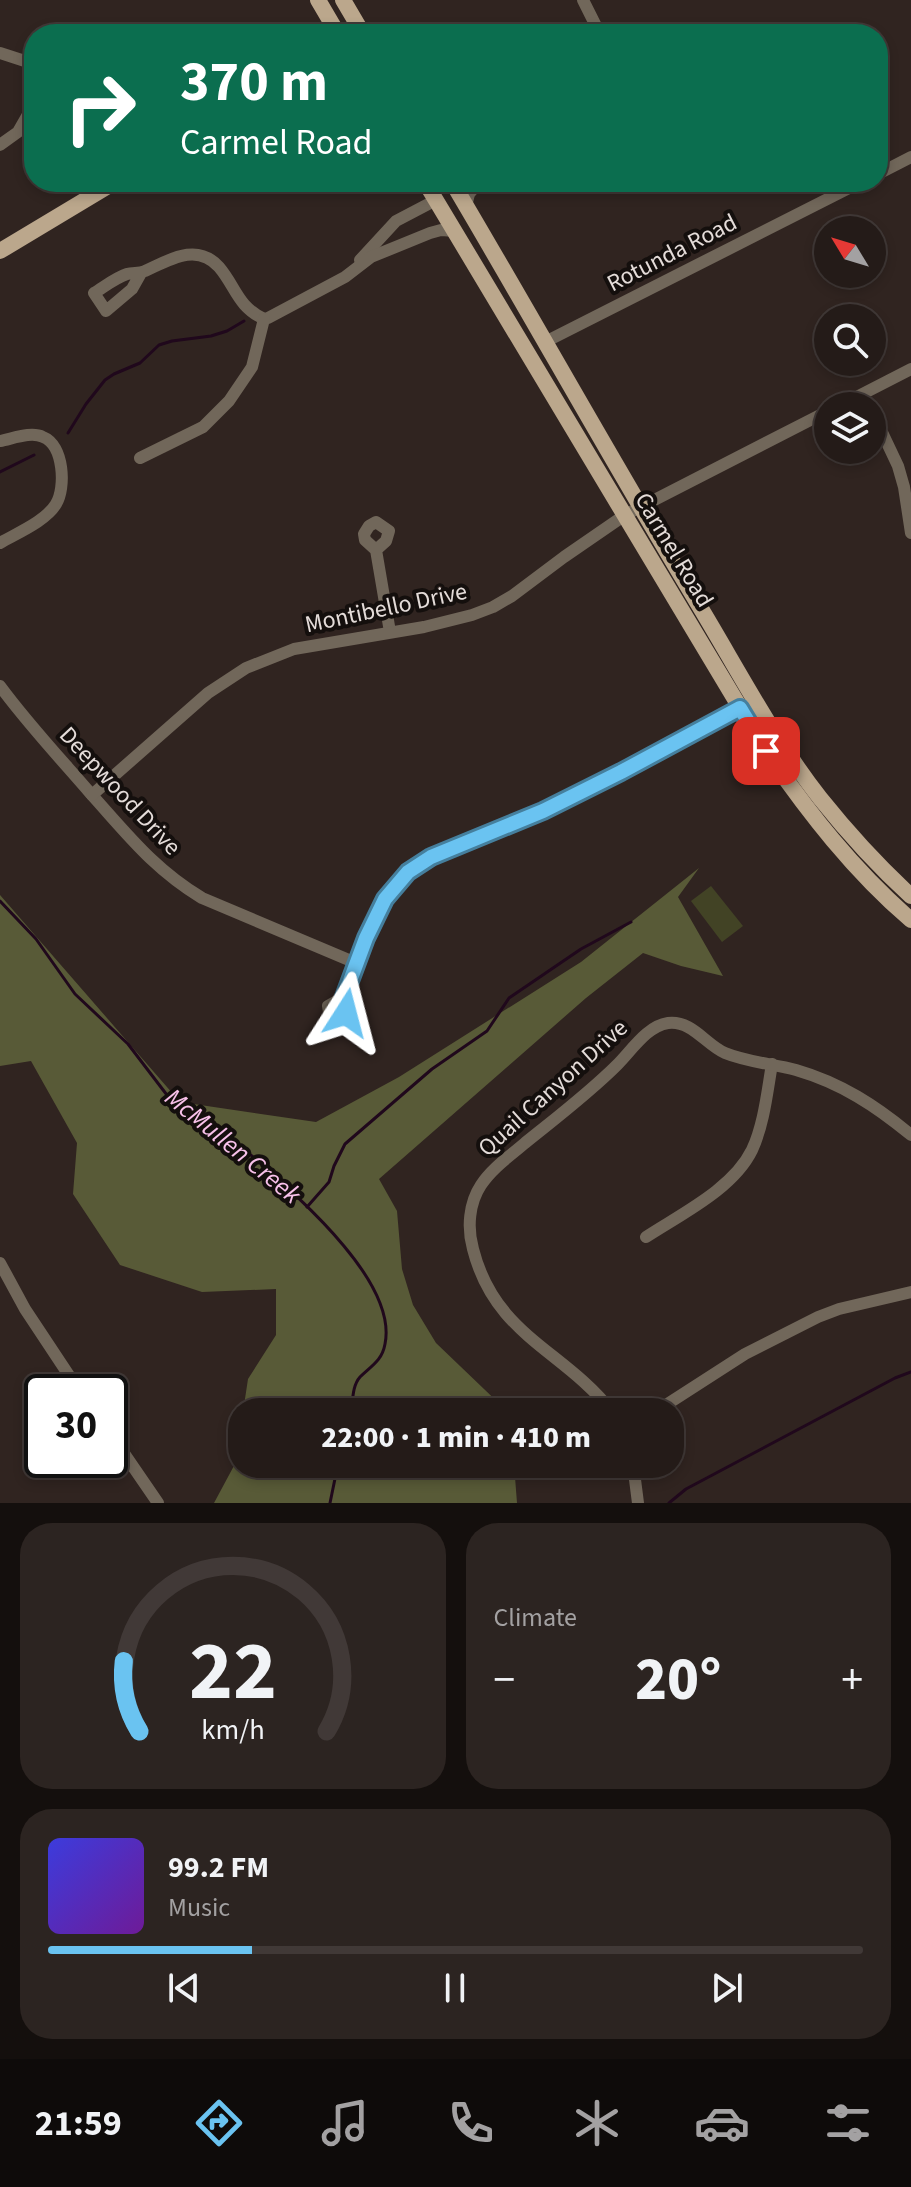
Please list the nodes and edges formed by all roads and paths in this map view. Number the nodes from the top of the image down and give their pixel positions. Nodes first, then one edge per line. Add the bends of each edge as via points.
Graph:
1 (318, 0) edge
2 (343, 0) edge
3 (583, 0) edge
4 (339, 24) edge
5 (345, 24) edge
6 (595, 24) edge
7 (0, 53) edge
8 (24, 61) edge
9 (24, 122) edge
10 (0, 145) edge
11 (911, 157) edge
12 (888, 169) edge
13 (98, 192) edge
14 (431, 192) edge
15 (458, 192) edge
16 (471, 192) edge
17 (841, 192) edge
18 (436, 200) junction
19 (466, 206) junction
20 (455, 231) junction
21 (0, 251) edge
22 (141, 273) dead end
23 (345, 277) junction
24 (264, 319) junction
25 (545, 342) junction
26 (911, 369) edge
27 (867, 392) edge
28 (814, 418) edge
29 (0, 441) edge
30 (886, 441) edge
31 (140, 458) dead end
32 (632, 511) junction
33 (911, 533) edge
34 (0, 543) edge
35 (376, 550) dead end
36 (390, 632) junction
37 (0, 686) edge
38 (740, 708) junction
39 (92, 795) junction
40 (911, 896) edge
41 (911, 920) edge
42 (356, 963) junction
43 (344, 997) dead end
44 (772, 1064) junction
45 (911, 1135) edge
46 (646, 1237) dead end
47 (0, 1263) edge
48 (911, 1292) edge
49 (68, 1374) edge
50 (599, 1398) edge
51 (677, 1398) edge
52 (128, 1459) edge
53 (635, 1478) edge
54 (158, 1503) edge
55 (638, 1503) edge

1 - 4 main road
2 - 5 main road
3 - 6 street
7 - 8 street
9 - 10 street
11 - 12 street
13 - 21 main road
14 - 18 main road, Carmel Road
15 - 19 main road, Carmel Road
16 - 19 street
17 - 25 street, Rotunda Road
18 - 19 main road
18 - 20 main road, Carmel Road
18 - 23 street via 396,221
19 - 25 main road, Carmel Road
20 - 23 street via 430,233 371,257
20 - 32 main road, Carmel Road
22 - 24 street via 175,257 204,256 218,266 242,303
23 - 24 street
24 - 31 street via 252,367 229,401 203,427
25 - 32 main road, Carmel Road
26 - 27 street
28 - 32 street, Montibello Drive
29 - 34 street via 43,437 53,445 63,474 61,491 49,512
30 - 33 street via 904,487
32 - 36 street, Montibello Drive via 493,607
32 - 38 main road, Carmel Road
32 - 40 main road, Carmel Road via 819,797
35 - 36 street
36 - 39 street, Montibello Drive via 294,649 246,668 208,693
37 - 39 street, Deepwood Drive
38 - 41 main road, Carmel Road via 819,824
38 - 42 street via 543,811 416,866 385,899
39 - 42 street, Deepwood Drive via 180,884
42 - 43 street
44 - 45 street, Quail Canyon Drive via 846,1089
44 - 46 street via 760,1127 745,1162 725,1185
44 - 50 street, Quail Canyon Drive via 729,1055 681,1024 662,1024 495,1168 477,1191 470,1231 492,1294 521,1332
47 - 49 street
48 - 51 street via 818,1317 745,1354
52 - 54 street
53 - 55 street

